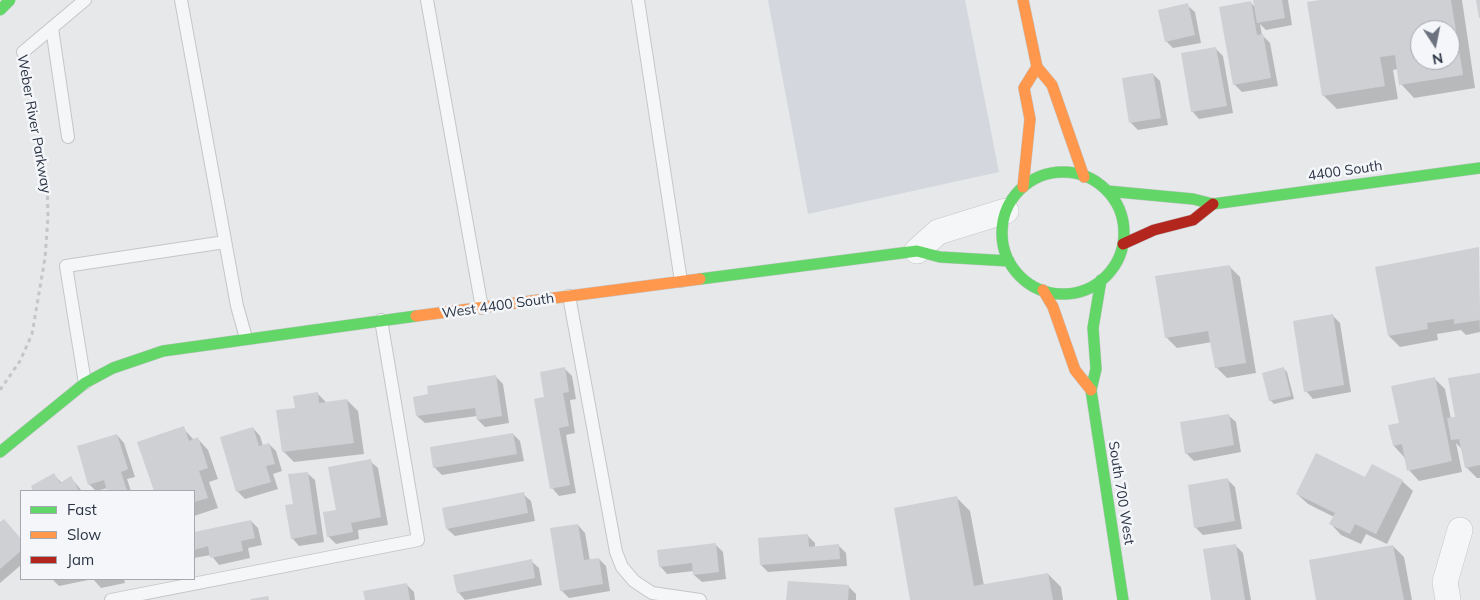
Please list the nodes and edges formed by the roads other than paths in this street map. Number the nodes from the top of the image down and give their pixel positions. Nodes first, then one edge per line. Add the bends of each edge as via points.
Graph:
1 (10, 0) edge
2 (85, 0) edge
3 (181, 0) edge
4 (427, 0) edge
5 (638, 0) edge
6 (1023, 0) edge
7 (0, 10) edge
8 (52, 28) junction
9 (23, 52) road end
10 (1037, 66) junction
11 (68, 137) dead end
12 (1480, 168) edge
13 (1084, 177) junction
14 (1023, 188) junction
15 (1107, 191) junction
16 (1213, 204) junction
17 (1006, 211) junction
18 (225, 242) junction
19 (1122, 244) junction
20 (917, 252) junction
21 (1009, 261) junction
22 (1101, 280) junction
23 (681, 281) junction
24 (1043, 290) junction
25 (570, 296) junction
26 (482, 308) junction
27 (381, 320) junction
28 (246, 338) junction
29 (85, 383) junction
30 (1091, 390) junction
31 (0, 452) edge
32 (1460, 530) dead end
33 (111, 600) edge
34 (700, 600) edge
35 (1122, 600) edge
36 (1448, 600) edge

1 - 7 street, bridge
2 - 8 lane
3 - 18 lane
4 - 26 lane
5 - 23 lane
6 - 10 street
8 - 9 lane
8 - 11 lane
10 - 13 street via 1052,85
10 - 14 street via 1024,88 1030,119
12 - 16 street, 4400 South
13 - 14 street via 1062,171 1042,174
13 - 15 street via 1098,182
14 - 17 street
15 - 16 street via 1193,199
15 - 19 street via 1122,210
16 - 19 street via 1193,220 1154,230
17 - 20 street via 938,232
17 - 21 street via 1001,234
18 - 28 lane
18 - 29 lane via 66,266
19 - 22 street via 1111,272
20 - 21 street, West 4400 South via 940,257
20 - 23 street, West 4400 South
21 - 24 street via 1016,273
22 - 24 street via 1074,293
22 - 30 street, South 700 West via 1093,328 1096,369
23 - 25 street, West 4400 South
24 - 30 street via 1053,307 1075,370
25 - 26 street, West 4400 South
25 - 34 lane via 616,552 622,567 643,588 664,596
26 - 27 street, West 4400 South
27 - 28 street, West 4400 South
27 - 33 lane via 418,540
28 - 29 street, West 4400 South via 163,351 113,368
29 - 31 street, West 4400 South
30 - 35 street, South 700 West
32 - 36 street via 1445,582

